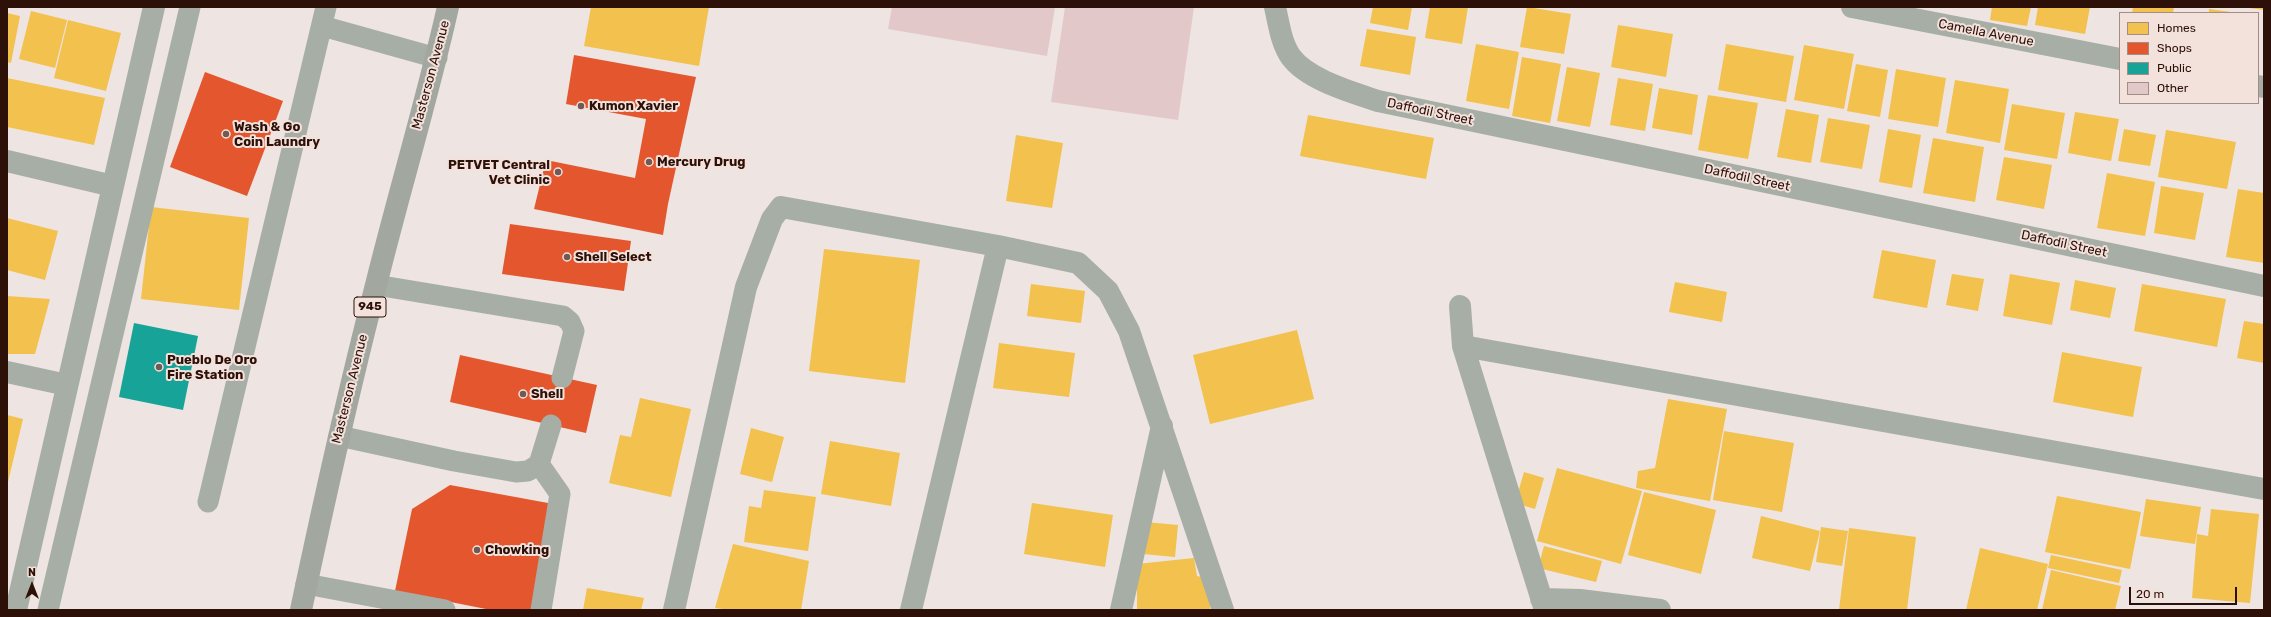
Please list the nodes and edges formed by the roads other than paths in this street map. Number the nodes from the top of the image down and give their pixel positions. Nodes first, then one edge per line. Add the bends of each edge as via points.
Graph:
1 (154, 7) edge
2 (190, 7) edge
3 (448, 7) edge
4 (1275, 7) edge
5 (1852, 7) edge
6 (324, 16) edge
7 (437, 58) junction
8 (2119, 59) edge
9 (7, 161) edge
10 (113, 186) junction
11 (998, 246) junction
12 (376, 285) junction
13 (2264, 286) edge
14 (1460, 306) dead end
15 (1463, 346) junction
16 (7, 372) edge
17 (562, 378) dead end
18 (67, 386) junction
19 (551, 425) dead end
20 (1162, 425) junction
21 (339, 436) junction
22 (539, 464) junction
23 (2264, 489) edge
24 (208, 502) dead end
25 (15, 580) edge
26 (306, 584) junction
27 (1543, 604) edge
28 (16, 610) edge
29 (48, 610) edge
30 (300, 610) edge
31 (445, 610) edge
32 (541, 610) edge
33 (674, 610) edge
34 (911, 610) edge
35 (1121, 610) edge
36 (1223, 610) edge
37 (1660, 610) edge

1 - 10 street
2 - 29 lane
3 - 7 main road, Masterson Avenue / 945
4 - 13 street, Daffodil Street via 1281,36 1291,57 1309,72 1336,86 1378,101
5 - 8 street, Camella Avenue
6 - 7 lane
6 - 24 lane
7 - 12 main road, Masterson Avenue / 945
9 - 10 street
10 - 18 street
11 - 20 street via 1078,263 1108,291 1129,331
11 - 33 street via 780,207 772,219 746,287
11 - 34 street
12 - 17 lane via 564,316 574,331
12 - 21 main road, Masterson Avenue / 945
14 - 15 street
15 - 23 street
15 - 27 street
16 - 18 street
18 - 25 street
19 - 22 lane
20 - 35 street
20 - 36 street
21 - 22 lane via 516,472 528,471
21 - 26 main road, Masterson Avenue / 945
22 - 32 lane via 560,494
25 - 28 street
26 - 30 main road, Masterson Avenue / 945
26 - 31 lane
27 - 37 street via 1580,600

